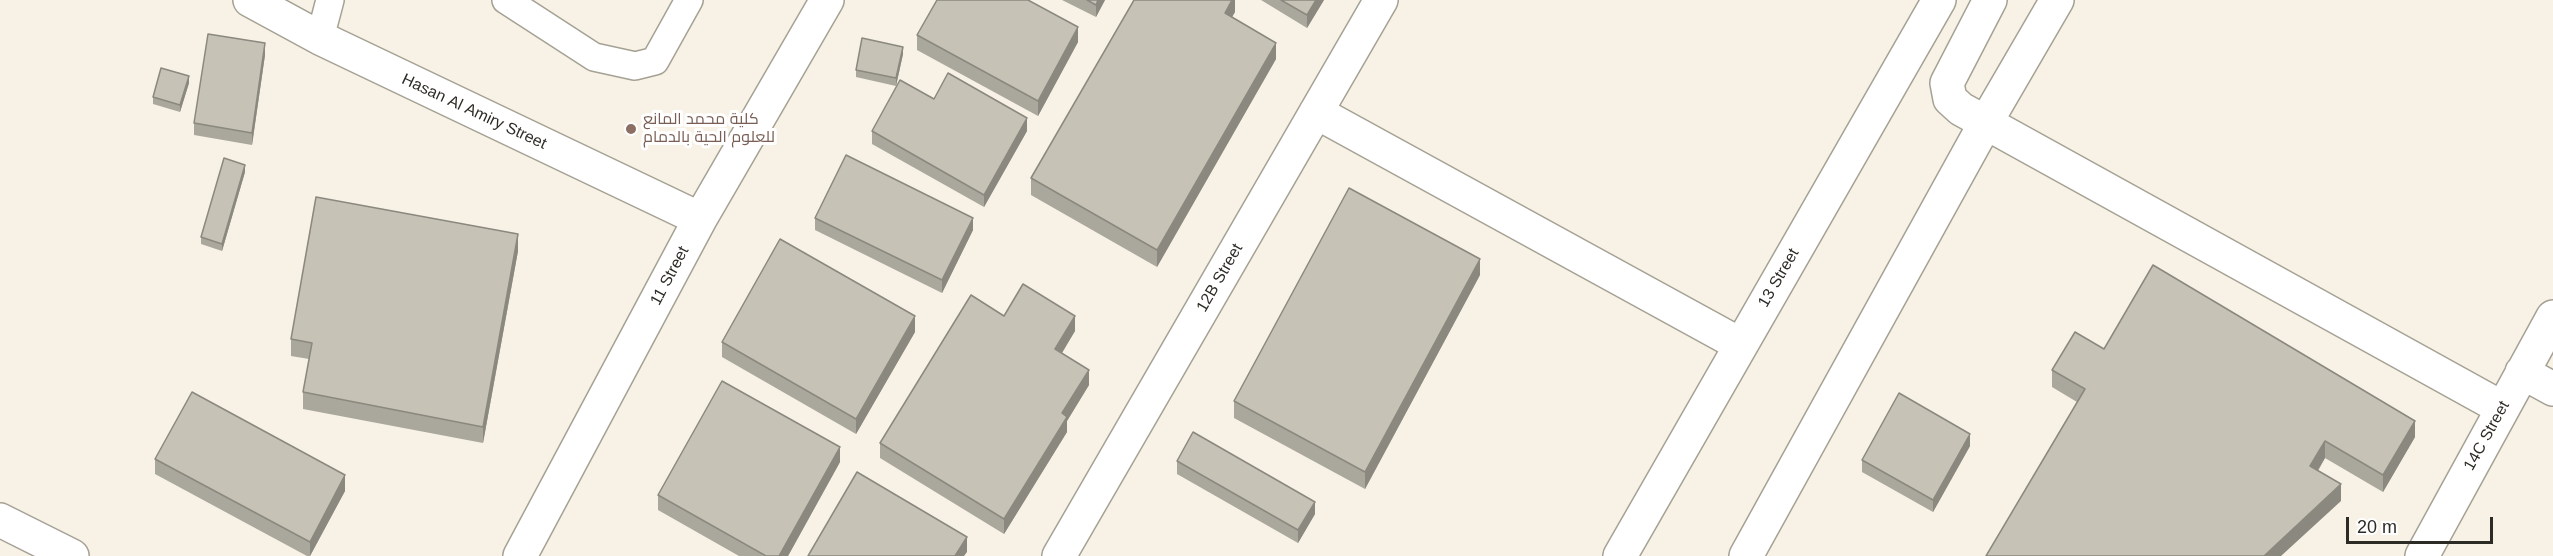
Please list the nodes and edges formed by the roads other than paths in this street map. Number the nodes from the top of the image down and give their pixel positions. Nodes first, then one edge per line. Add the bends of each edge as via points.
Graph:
1 (250, 0) edge
2 (330, 0) edge
3 (506, 0) edge
4 (689, 0) edge
5 (827, 0) edge
6 (1381, 0) edge
7 (1939, 0) edge
8 (1990, 0) edge
9 (2057, 0) edge
10 (320, 38) junction
11 (1316, 112) junction
12 (1986, 123) junction
13 (700, 219) junction
14 (2553, 317) edge
15 (1741, 345) junction
16 (2522, 372) junction
17 (2553, 389) edge
18 (2502, 408) junction
19 (0, 520) edge
20 (72, 556) edge
21 (520, 556) edge
22 (1059, 556) edge
23 (1620, 556) edge
24 (1746, 556) edge
25 (2422, 556) edge

1 - 10 street, Hasan Al Amiry Street
2 - 10 lane
3 - 4 lane via 594,57 635,66 655,61
5 - 13 street, 11 Street
6 - 11 street, 12B Street
7 - 15 street, 13 Street
8 - 12 street via 1947,83 1950,99
9 - 12 street
10 - 13 street, Hasan Al Amiry Street
11 - 15 street
11 - 22 street, 12B Street
12 - 18 street
12 - 24 street
13 - 21 street, 11 Street
14 - 16 street, 14C Street
15 - 23 street, 13 Street
16 - 17 street
16 - 18 street, 14C Street
18 - 25 street, 14C Street
19 - 20 street

